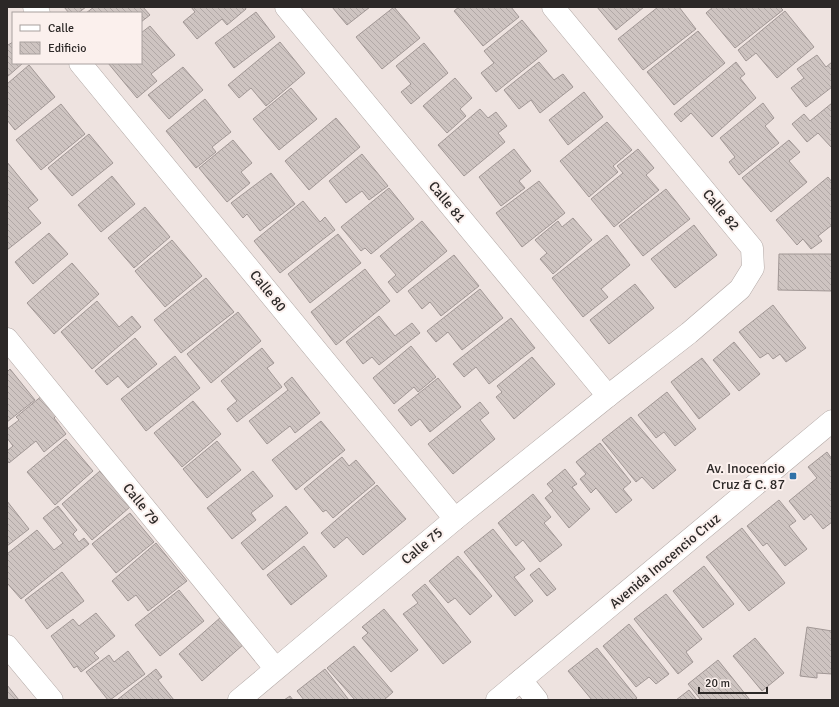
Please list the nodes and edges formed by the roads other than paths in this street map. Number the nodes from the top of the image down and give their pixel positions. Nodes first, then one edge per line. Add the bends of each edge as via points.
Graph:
1 (286, 7) edge
2 (553, 7) edge
3 (81, 64) edge
4 (7, 339) edge
5 (608, 396) junction
6 (832, 422) edge
7 (455, 519) junction
8 (7, 646) edge
9 (276, 668) junction
10 (521, 680) junction
11 (52, 700) edge
12 (239, 700) edge
13 (497, 700) edge
14 (537, 700) edge

1 - 5 street, Calle 81
2 - 5 street, Calle 82 via 752,248 753,268 740,289 689,333
3 - 7 street, Calle 80
4 - 9 street, Calle 79
5 - 7 street, Calle 75
6 - 10 street, Avenida Inocencio Cruz
7 - 9 street, Calle 75
8 - 11 street
9 - 12 street, Calle 75
10 - 13 street, Avenida Inocencio Cruz
10 - 14 street

